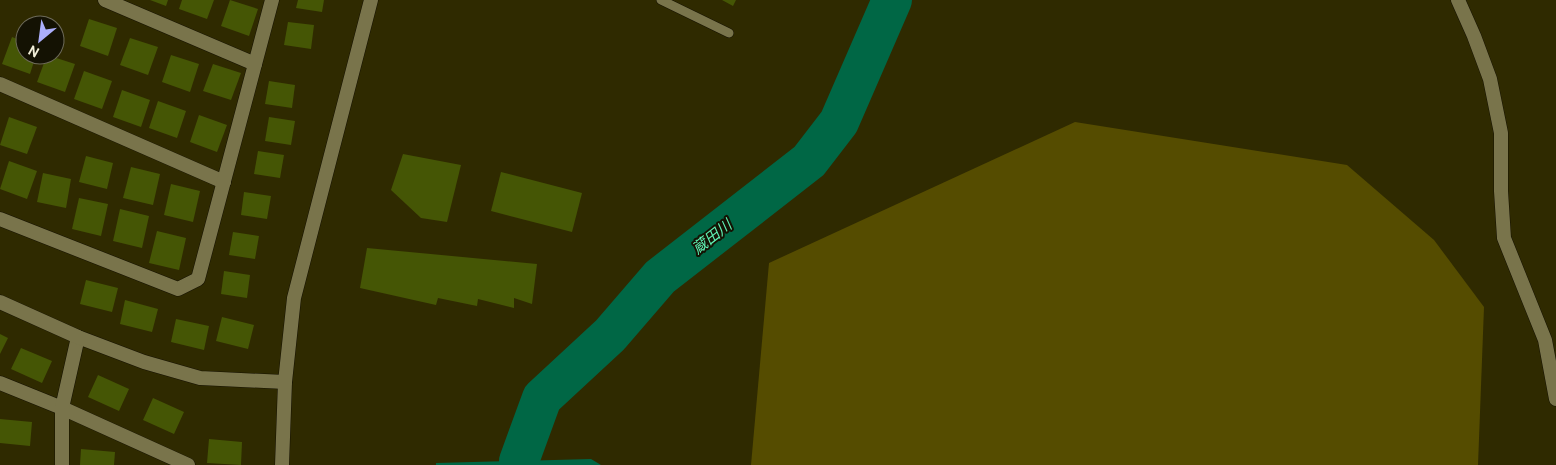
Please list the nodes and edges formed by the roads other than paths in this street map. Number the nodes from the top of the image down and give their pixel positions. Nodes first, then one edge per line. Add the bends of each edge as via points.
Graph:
1 (105, 0) edge
2 (272, 0) edge
3 (371, 0) edge
4 (661, 0) edge
5 (1458, 0) edge
6 (729, 33) dead end
7 (255, 64) junction
8 (0, 84) edge
9 (224, 182) junction
10 (1, 224) edge
11 (0, 302) edge
12 (78, 337) junction
13 (285, 382) junction
14 (0, 384) edge
15 (1556, 399) edge
16 (62, 408) junction
17 (62, 465) edge
18 (188, 465) edge
19 (282, 465) edge

1 - 7 street
2 - 7 street
3 - 13 street via 294,298
4 - 6 lane
5 - 15 street via 1490,79 1501,132 1504,238 1545,340
7 - 9 street
8 - 9 street
9 - 10 street via 198,278 178,289
11 - 12 street
12 - 13 street via 144,362 200,378
12 - 16 street
13 - 19 street
14 - 16 street
16 - 17 street
16 - 18 street

